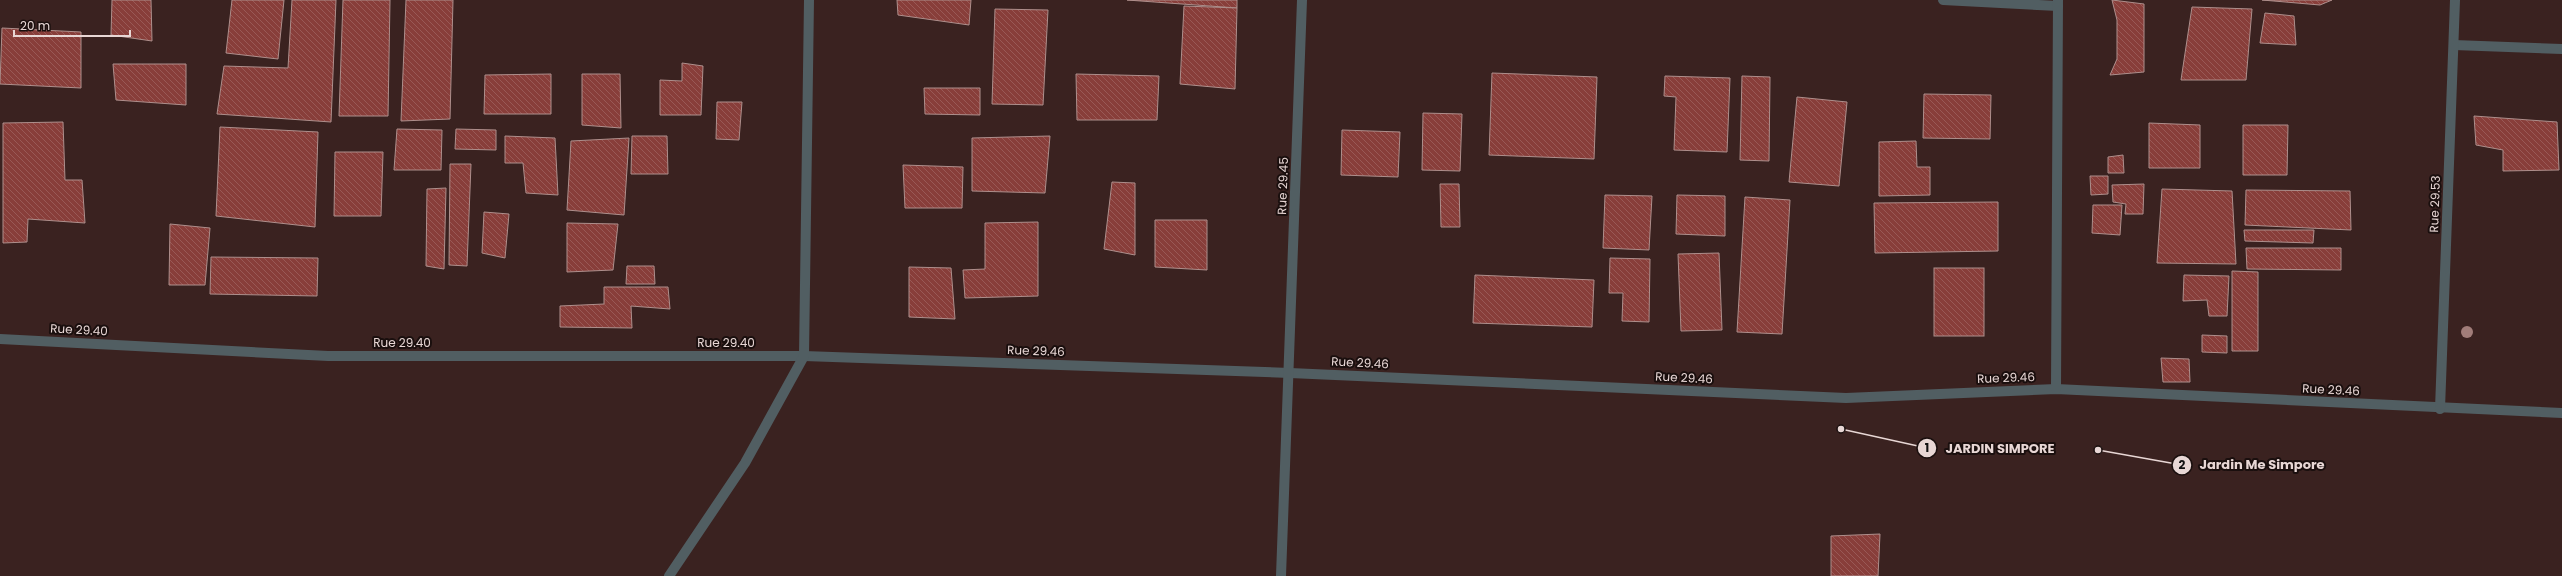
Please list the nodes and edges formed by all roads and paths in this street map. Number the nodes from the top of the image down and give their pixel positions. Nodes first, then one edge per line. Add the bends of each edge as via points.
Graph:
1 (809, 0) edge
2 (1302, 0) edge
3 (1943, 0) edge
4 (2455, 0) edge
5 (2058, 3) edge
6 (2454, 45) junction
7 (2562, 49) edge
8 (0, 339) edge
9 (804, 356) junction
10 (1290, 373) junction
11 (2056, 389) junction
12 (2440, 408) junction
13 (2562, 413) edge
14 (669, 576) edge
15 (1281, 576) edge

1 - 9 street
2 - 10 street, Rue 29.45
3 - 5 street
4 - 6 street, Rue 29.53
5 - 11 street
6 - 7 street
6 - 12 street, Rue 29.53
8 - 9 street, Rue 29.40 via 328,356
9 - 10 street, Rue 29.46
9 - 14 street via 745,463
10 - 11 street, Rue 29.46 via 1846,398
10 - 15 street, Rue 29.45
11 - 12 street, Rue 29.46
12 - 13 street, Rue 29.46

